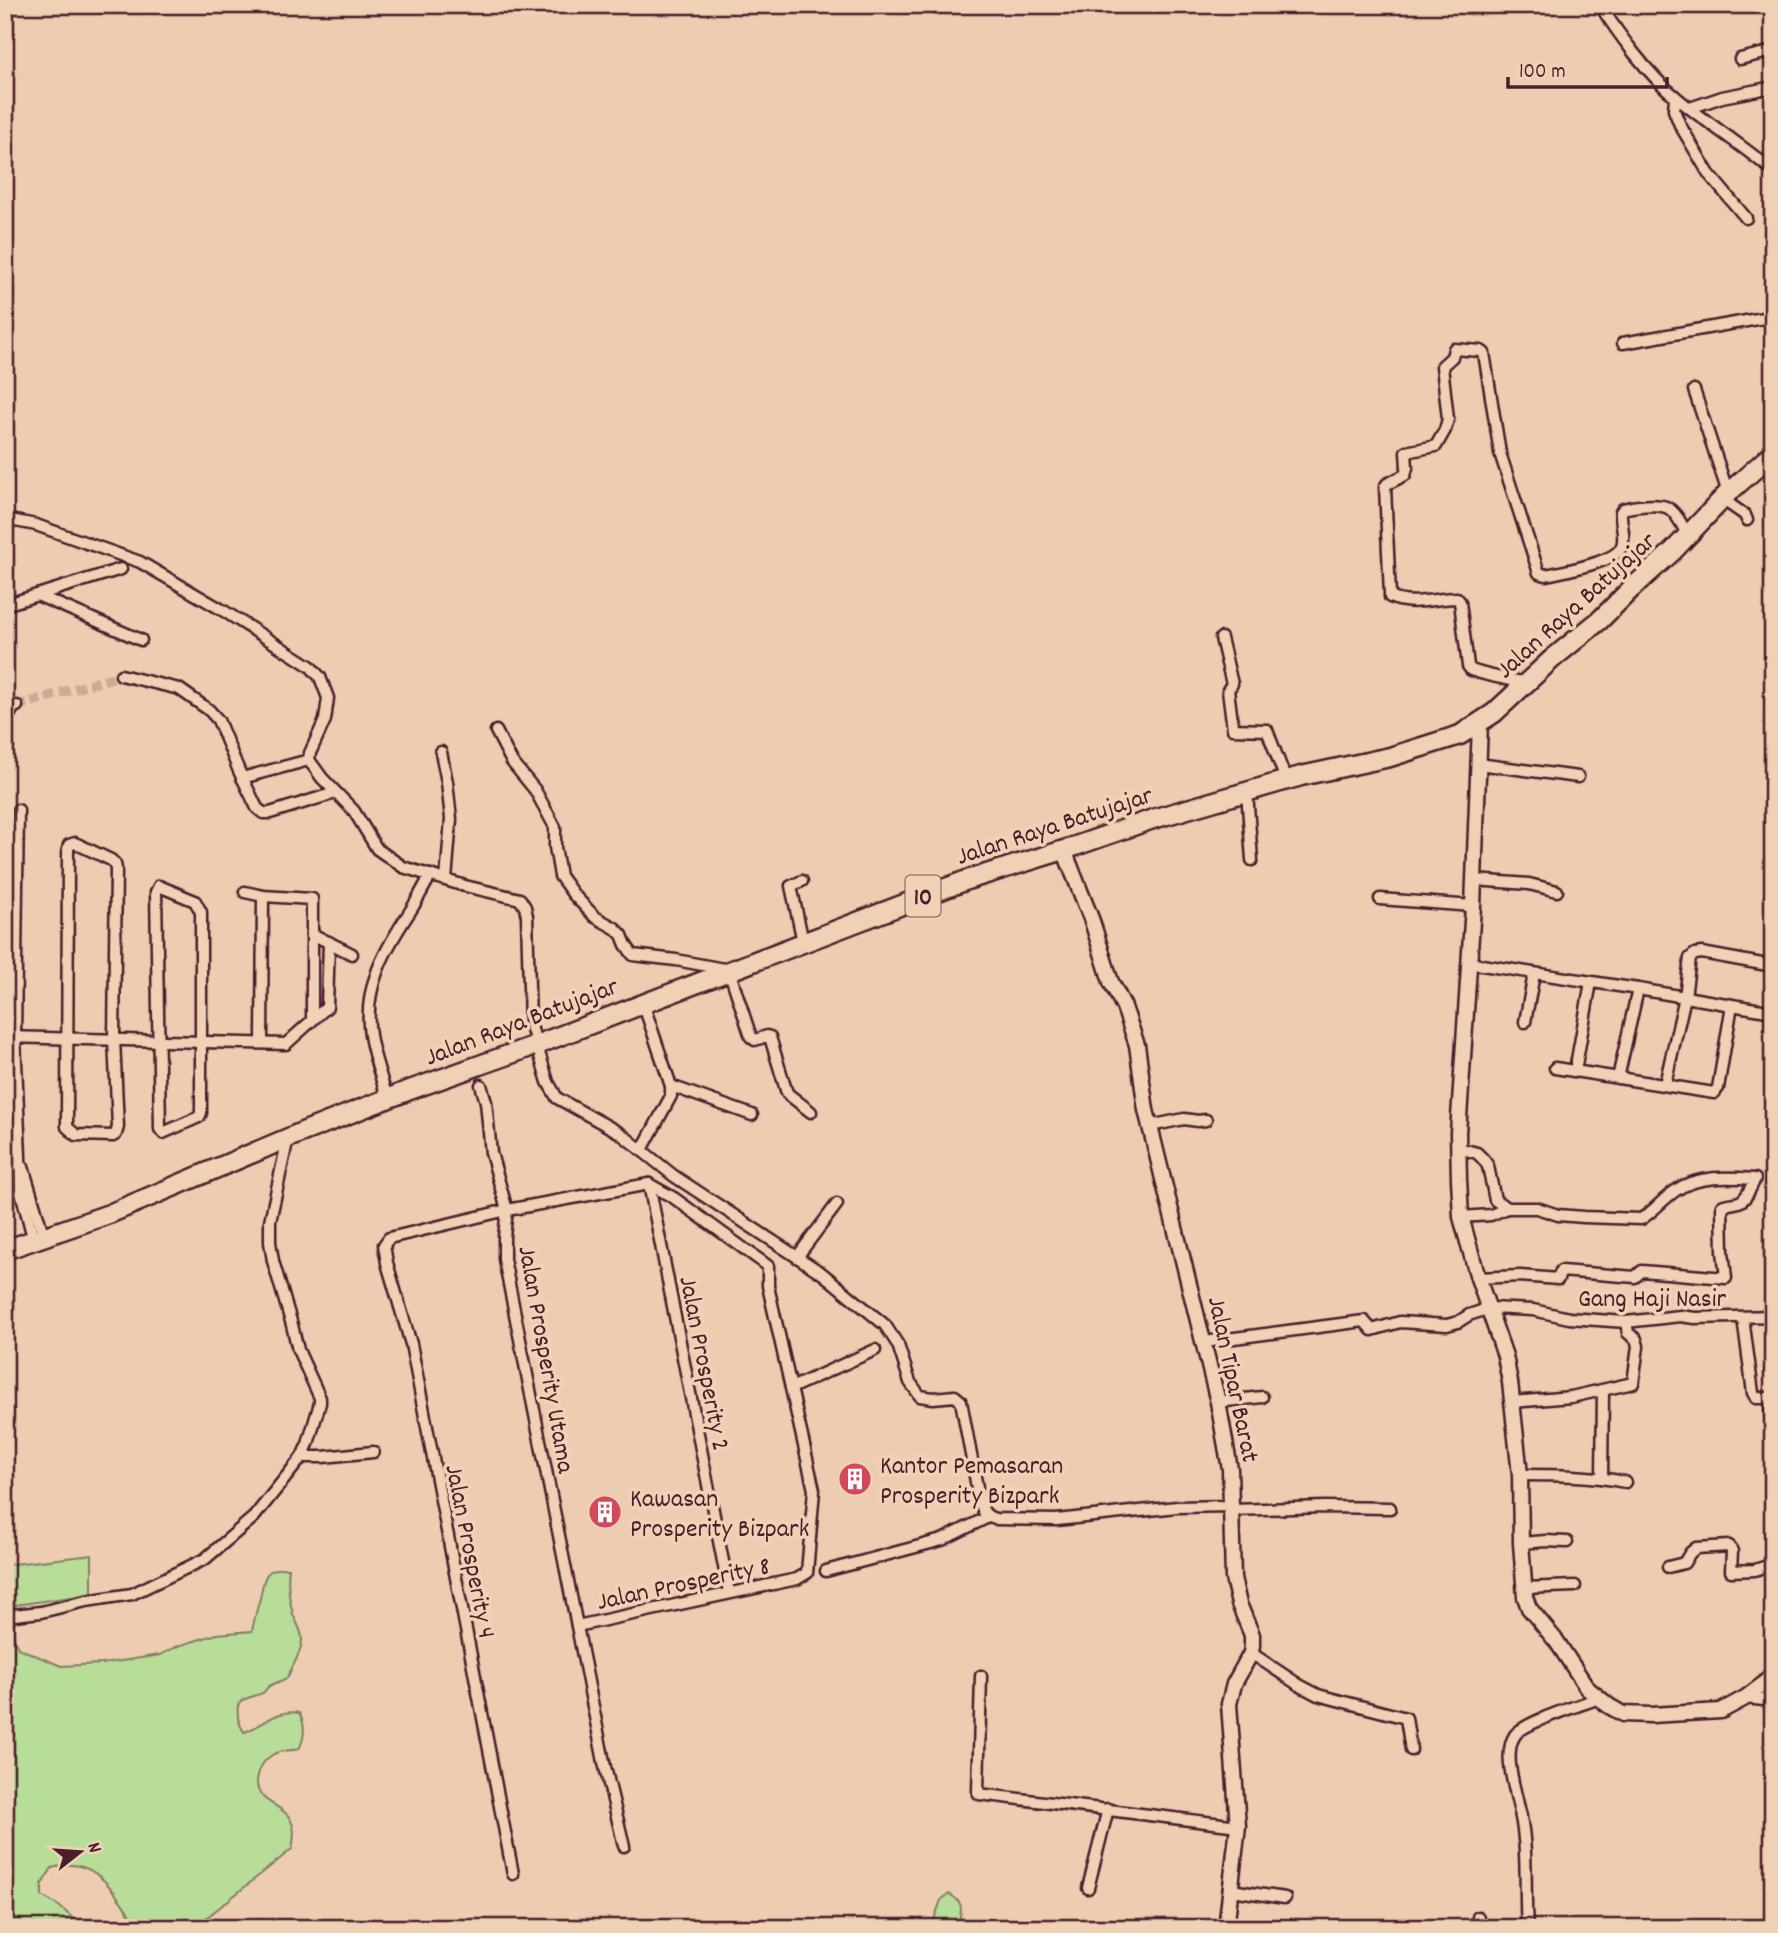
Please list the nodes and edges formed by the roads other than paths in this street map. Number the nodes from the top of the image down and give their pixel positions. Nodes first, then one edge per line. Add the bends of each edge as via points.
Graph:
1 (1600, 5) edge
2 (1773, 51) edge
3 (1740, 59) dead end
4 (1773, 87) edge
5 (1675, 97) junction
6 (1690, 108) junction
7 (1773, 171) edge
8 (1746, 218) dead end
9 (1773, 319) edge
10 (1623, 343) dead end
11 (1694, 390) dead end
12 (1773, 453) edge
13 (1725, 496) junction
14 (5, 519) edge
15 (1747, 520) dead end
16 (1688, 536) junction
17 (121, 569) dead end
18 (37, 595) junction
19 (5, 605) edge
20 (1221, 638) dead end
21 (141, 640) dead end
22 (121, 676) tunnel mouth
23 (1527, 683) junction
24 (16, 706) tunnel mouth
25 (5, 722) edge
26 (1480, 724) junction
27 (496, 731) dead end
28 (441, 751) dead end
29 (309, 760) junction
30 (1478, 764) junction
31 (1578, 777) dead end
32 (242, 778) junction
33 (1286, 780) junction
34 (1247, 792) junction
35 (335, 793) junction
36 (18, 810) dead end
37 (5, 845) edge
38 (17, 846) junction
39 (1064, 850) junction
40 (1252, 860) dead end
41 (431, 875) junction
42 (446, 880) junction
43 (1474, 880) junction
44 (802, 881) dead end
45 (1557, 891) dead end
46 (245, 892) dead end
47 (263, 895) junction
48 (1380, 899) dead end
49 (1473, 906) junction
50 (312, 934) junction
51 (329, 942) junction
52 (803, 942) junction
53 (352, 954) dead end
54 (1469, 963) junction
55 (1773, 966) edge
56 (729, 970) junction
57 (1534, 974) junction
58 (1591, 982) junction
59 (1638, 989) junction
60 (1685, 997) junction
61 (643, 1003) junction
62 (1732, 1005) junction
63 (1773, 1012) edge
64 (312, 1019) junction
65 (1525, 1022) dead end
66 (10, 1037) edge
67 (67, 1039) junction
68 (114, 1039) junction
69 (158, 1040) junction
70 (202, 1041) junction
71 (262, 1042) junction
72 (536, 1045) junction
73 (1555, 1068) dead end
74 (1575, 1071) junction
75 (1618, 1078) junction
76 (1665, 1084) junction
77 (481, 1085) dead end
78 (671, 1086) junction
79 (387, 1099) junction
80 (811, 1112) dead end
81 (752, 1115) dead end
82 (1206, 1120) dead end
83 (1150, 1126) junction
84 (289, 1138) junction
85 (1458, 1148) junction
86 (642, 1150) junction
87 (649, 1184) junction
88 (837, 1203) dead end
89 (1507, 1208) junction
90 (507, 1210) junction
91 (1461, 1217) junction
92 (39, 1239) junction
93 (5, 1250) edge
94 (797, 1257) junction
95 (1478, 1278) junction
96 (1490, 1308) junction
97 (1773, 1316) edge
98 (1743, 1318) junction
99 (1626, 1322) junction
100 (1204, 1342) junction
101 (875, 1350) dead end
102 (791, 1388) junction
103 (1603, 1390) junction
104 (1262, 1397) dead end
105 (1219, 1402) junction
106 (1512, 1402) junction
107 (1773, 1442) edge
108 (373, 1452) dead end
109 (302, 1457) junction
110 (1520, 1475) junction
111 (1602, 1478) junction
112 (1625, 1482) dead end
113 (1232, 1508) junction
114 (1390, 1508) dead end
115 (988, 1517) junction
116 (1567, 1542) dead end
117 (1521, 1543) junction
118 (1773, 1564) edge
119 (1668, 1567) dead end
120 (826, 1572) dead end
121 (1575, 1586) dead end
122 (1524, 1588) junction
123 (729, 1592) junction
124 (5, 1616) edge
125 (578, 1626) junction
126 (1251, 1653) junction
127 (1773, 1673) edge
128 (981, 1676) dead end
129 (1598, 1698) junction
130 (1745, 1698) junction
131 (1773, 1701) edge
132 (1412, 1750) dead end
133 (1108, 1809) junction
134 (1238, 1826) junction
135 (624, 1846) dead end
136 (513, 1874) dead end
137 (1088, 1888) dead end
138 (1230, 1890) junction
139 (1284, 1898) dead end
140 (1226, 1928) edge
141 (1527, 1928) edge

1 - 5 street
2 - 3 street
4 - 6 street
5 - 6 street
5 - 8 street via 1680,125 1710,174
6 - 7 street
9 - 10 street
11 - 13 street
12 - 13 highway, Jalan Raya Batujajar / 10
13 - 15 street
13 - 16 highway, Jalan Raya Batujajar / 10
14 - 29 street via 36,525 140,562 310,666 328,698 325,720
16 - 23 highway, Jalan Raya Batujajar / 10
16 - 23 street via 1665,506 1630,507 1621,512 1624,537 1617,554 1541,574 1500,453 1485,353 1454,349 1442,366 1448,419 1445,430 1436,446 1406,452 1405,475 1385,487 1390,597 1413,601 1457,598 1471,670
17 - 18 street
18 - 19 street
18 - 21 street
20 - 33 street via 1231,684 1233,729 1267,730
22 - 32 street via 179,689 209,710 218,720
23 - 26 highway, Jalan Raya Batujajar / 10
24 - 25 street
26 - 30 street
26 - 33 highway, Jalan Raya Batujajar / 10 via 1390,757
27 - 56 street via 555,827 560,876 595,917 622,935 633,955
28 - 42 street via 451,819
29 - 32 street
29 - 35 street
30 - 31 street
30 - 43 street
32 - 35 street via 257,808 265,813
33 - 34 highway, Jalan Raya Batujajar / 10
34 - 39 highway, Jalan Raya Batujajar / 10
34 - 40 street
35 - 41 street via 354,811 377,849 403,867
36 - 38 street
37 - 38 street
38 - 66 street
39 - 52 highway, Jalan Raya Batujajar / 10 via 967,880
39 - 83 street, Jalan Tipar Barat via 1135,1035
41 - 42 street
41 - 79 street via 376,973 368,1015
42 - 72 street via 520,900 525,907 530,1023
43 - 45 street
43 - 49 street
44 - 52 street via 792,886
46 - 47 street
47 - 50 street via 312,898
47 - 71 street
48 - 49 street
49 - 54 street
50 - 51 street
50 - 64 street
51 - 53 street
51 - 64 street via 328,1005
52 - 56 highway, Jalan Raya Batujajar / 10
54 - 57 street
54 - 85 street
55 - 60 street via 1695,954 1690,958
56 - 61 highway, Jalan Raya Batujajar / 10
56 - 80 street via 751,1037 770,1037 788,1094
57 - 58 street
57 - 65 street
58 - 59 street
58 - 74 street
59 - 60 street
59 - 75 street
60 - 62 street
60 - 76 street
61 - 72 highway, Jalan Raya Batujajar / 10
61 - 78 street
62 - 63 street
62 - 76 street via 1717,1091
64 - 71 street via 286,1044
66 - 67 street
66 - 92 street via 21,1192
67 - 68 street
67 - 68 street via 67,1127 76,1135 113,1136 118,1127
67 - 68 street via 68,849 75,843 115,864
68 - 69 street
69 - 70 street
69 - 70 street via 163,1133 200,1116
69 - 70 street via 159,886 195,901 201,912
70 - 71 street
72 - 79 highway, Jalan Raya Batujajar / 10
72 - 86 street via 557,1098
73 - 74 street
74 - 75 street
75 - 76 street
77 - 90 street, Jalan Prosperity Utama
78 - 81 street
78 - 86 street via 670,1101
79 - 84 highway, Jalan Raya Batujajar / 10
82 - 83 street
83 - 100 street, Jalan Tipar Barat
84 - 92 highway, Jalan Raya Batujajar / 10
84 - 109 street via 270,1221 270,1242 298,1350 320,1398
85 - 89 street via 1483,1159 1494,1200
85 - 91 street
86 - 94 street via 674,1177
87 - 90 street
87 - 102 street via 768,1266 768,1286
87 - 123 street, Jalan Prosperity 2
88 - 94 street
89 - 91 street via 1491,1215
89 - 95 street via 1641,1219 1676,1189 1703,1180 1755,1179 1743,1199 1723,1206 1726,1278 1561,1271 1558,1279
90 - 125 street, Jalan Prosperity Utama via 504,1259
90 - 136 street, Jalan Prosperity 4 via 389,1238 384,1245 411,1344
91 - 95 street
92 - 93 highway, Jalan Raya Batujajar / 10
94 - 115 street via 889,1329 917,1392 933,1398 955,1396 961,1401 979,1497
95 - 96 street
96 - 99 street, Gang Haji Nasir
96 - 100 street via 1447,1325 1400,1322 1372,1330 1364,1321
96 - 106 street via 1505,1356
97 - 98 street, Gang Haji Nasir
98 - 99 street, Gang Haji Nasir via 1680,1316
98 - 107 street via 1753,1392 1756,1398 1770,1402
99 - 103 street via 1638,1346 1633,1383
100 - 105 street, Jalan Tipar Barat
101 - 102 street
102 - 123 street, Jalan Prosperity 8 via 814,1490 807,1573
103 - 106 street
103 - 111 street
104 - 105 street
105 - 113 street, Jalan Tipar Barat
106 - 110 street
108 - 109 street
109 - 124 street via 254,1517 205,1559 132,1594
110 - 111 street
110 - 117 street
111 - 112 street
113 - 114 street
113 - 115 street via 1177,1507 1057,1520
113 - 126 street, Jalan Tipar Barat via 1233,1578 1252,1636
115 - 120 street via 942,1540
116 - 117 street
117 - 122 street
118 - 119 street via 1731,1571 1729,1546 1696,1548 1684,1563
121 - 122 street
122 - 129 street via 1529,1608
123 - 125 street, Jalan Prosperity 8
125 - 135 street, Jalan Prosperity Utama
126 - 132 street via 1318,1695 1407,1718
126 - 134 street via 1228,1704
127 - 130 street
128 - 133 street via 978,1793
129 - 130 street via 1623,1714 1651,1715 1721,1712
129 - 141 street via 1535,1722 1514,1737 1510,1761 1526,1853
130 - 131 street
133 - 134 street
133 - 137 street
134 - 138 street
138 - 139 street
138 - 140 street

